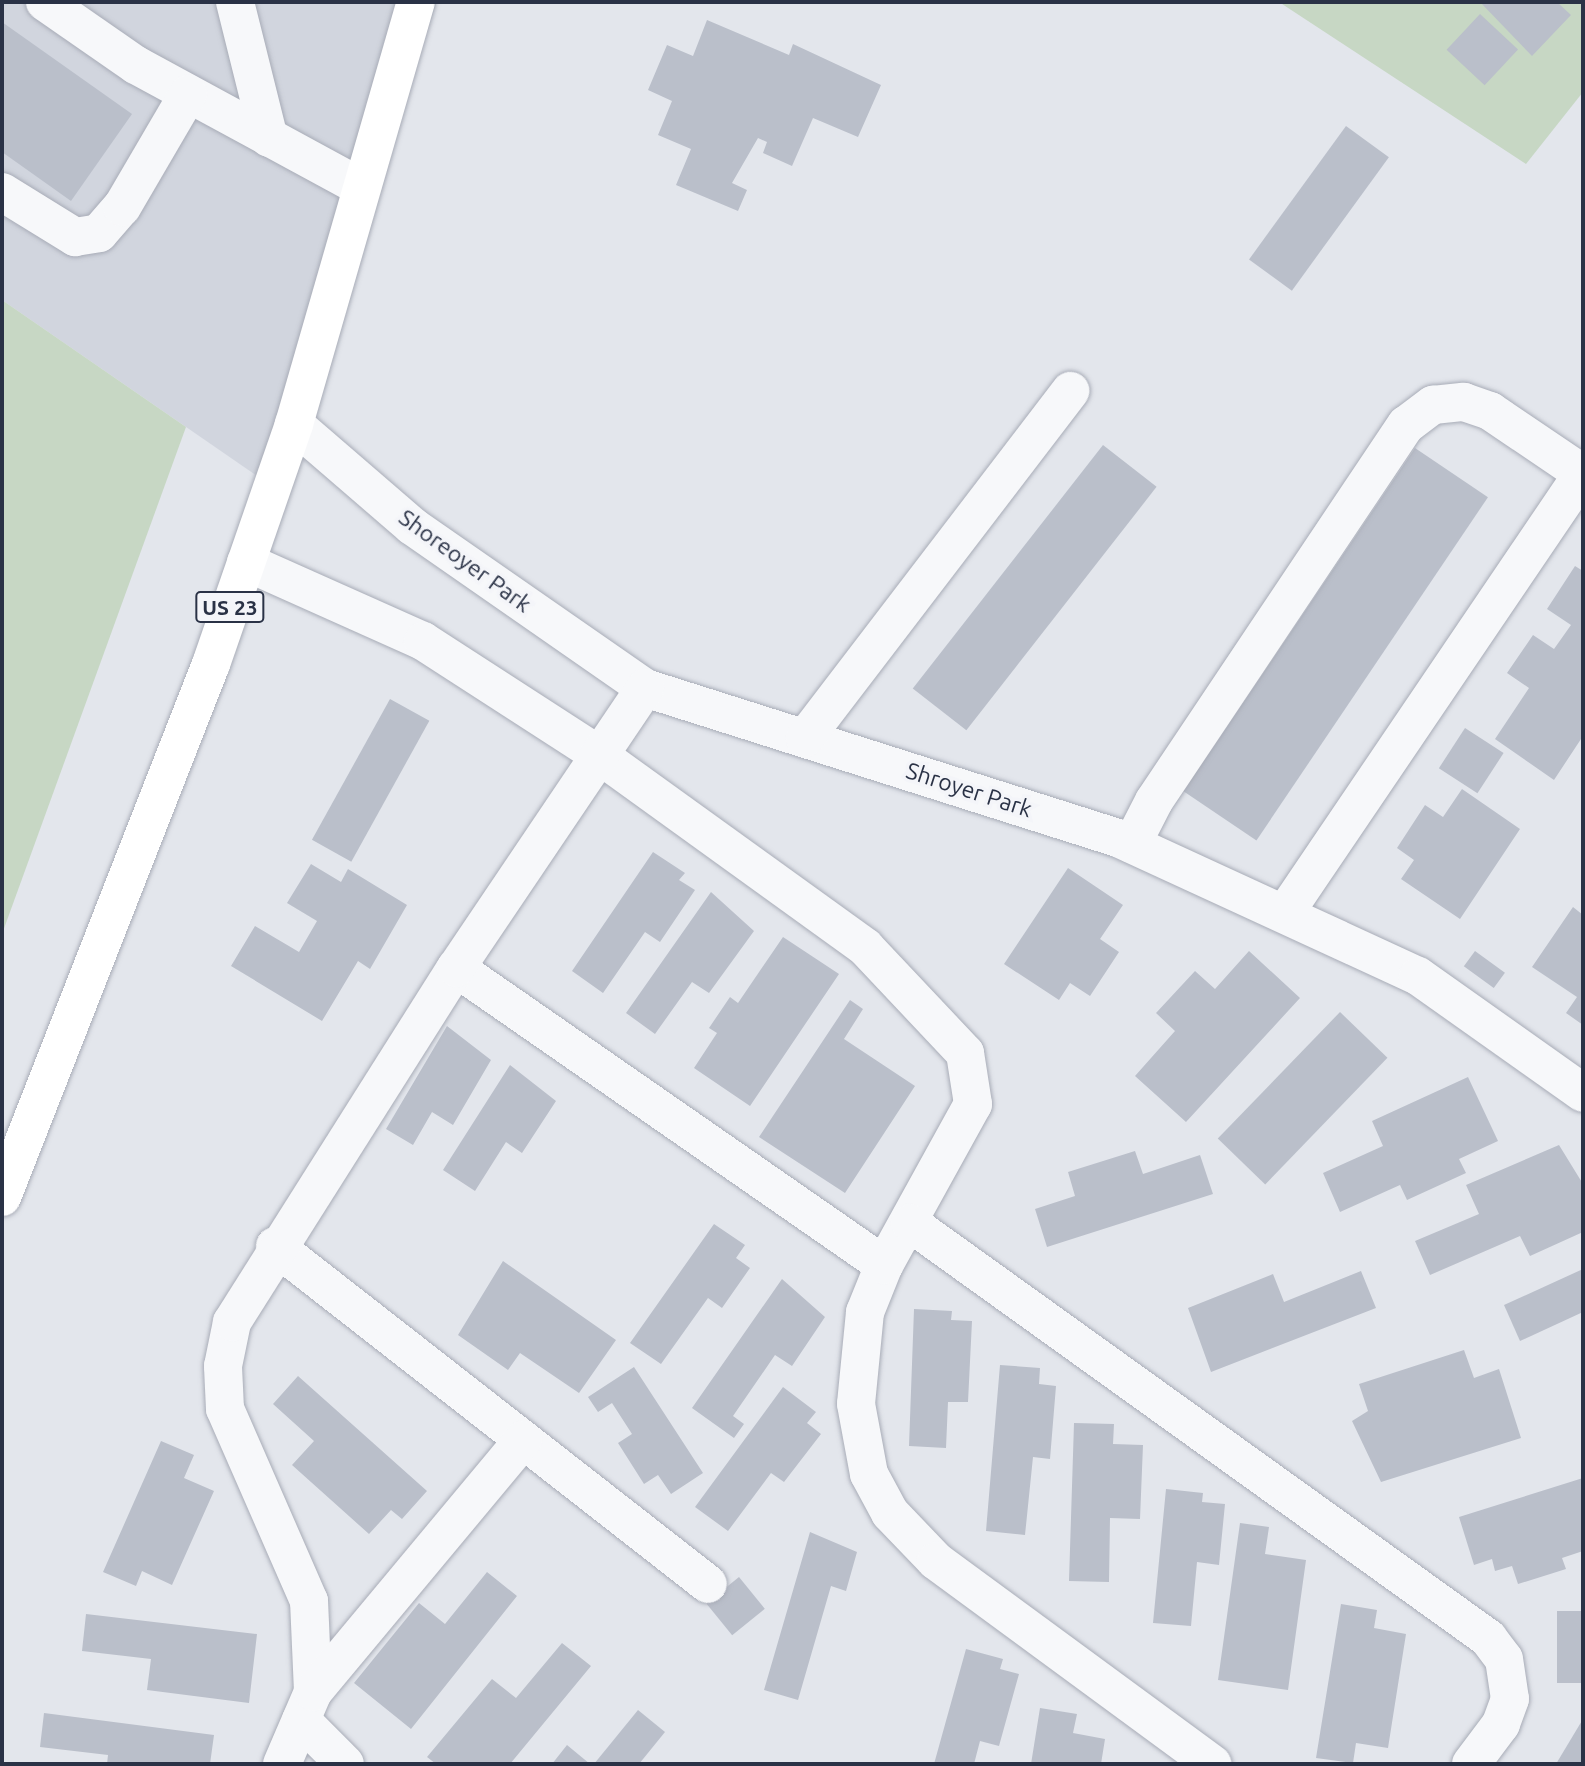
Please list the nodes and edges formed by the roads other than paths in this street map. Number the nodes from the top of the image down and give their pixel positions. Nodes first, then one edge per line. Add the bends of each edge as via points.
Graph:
1 (45, 2) edge
2 (235, 2) edge
3 (415, 2) edge
4 (188, 94) junction
5 (269, 138) junction
6 (361, 187) junction
7 (2, 192) edge
8 (1070, 391) dead end
9 (294, 424) junction
10 (1583, 473) edge
11 (246, 562) junction
12 (645, 688) junction
13 (805, 738) junction
14 (599, 755) junction
15 (1132, 844) junction
16 (1285, 913) junction
17 (456, 968) junction
18 (1583, 1093) edge
19 (2, 1197) edge
20 (910, 1223) junction
21 (275, 1246) junction
22 (884, 1265) junction
23 (523, 1440) junction
24 (708, 1584) dead end
25 (307, 1706) junction
26 (282, 1764) edge
27 (345, 1764) edge
28 (1212, 1764) edge
29 (1471, 1764) edge

1 - 4 street
2 - 5 street
3 - 6 highway, US 23
4 - 5 street
4 - 7 street via 122,207 99,233 75,237
5 - 6 street
6 - 9 highway, US 23
8 - 13 street
9 - 11 highway, US 23
9 - 12 street, Shoreoyer Park via 412,526
10 - 15 street via 1490,411 1464,402 1433,405 1406,425 1154,801
10 - 16 street
11 - 14 street via 423,641
11 - 19 highway, US 23
12 - 13 street, Shroyer Park
12 - 14 street
13 - 15 street, Shroyer Park
14 - 17 street
14 - 20 street via 865,947 965,1053 973,1104
15 - 16 street, Shroyer Park
16 - 18 street, Shroyer Park via 1418,976
17 - 21 street
17 - 22 street
20 - 22 street
20 - 29 street via 1488,1638 1507,1668 1510,1699 1502,1724
21 - 23 street
21 - 25 street via 232,1322 223,1366 225,1409 309,1601
22 - 28 street via 865,1312 856,1404 869,1474 890,1513 936,1561
23 - 24 street
23 - 25 street
25 - 26 street
25 - 27 street

